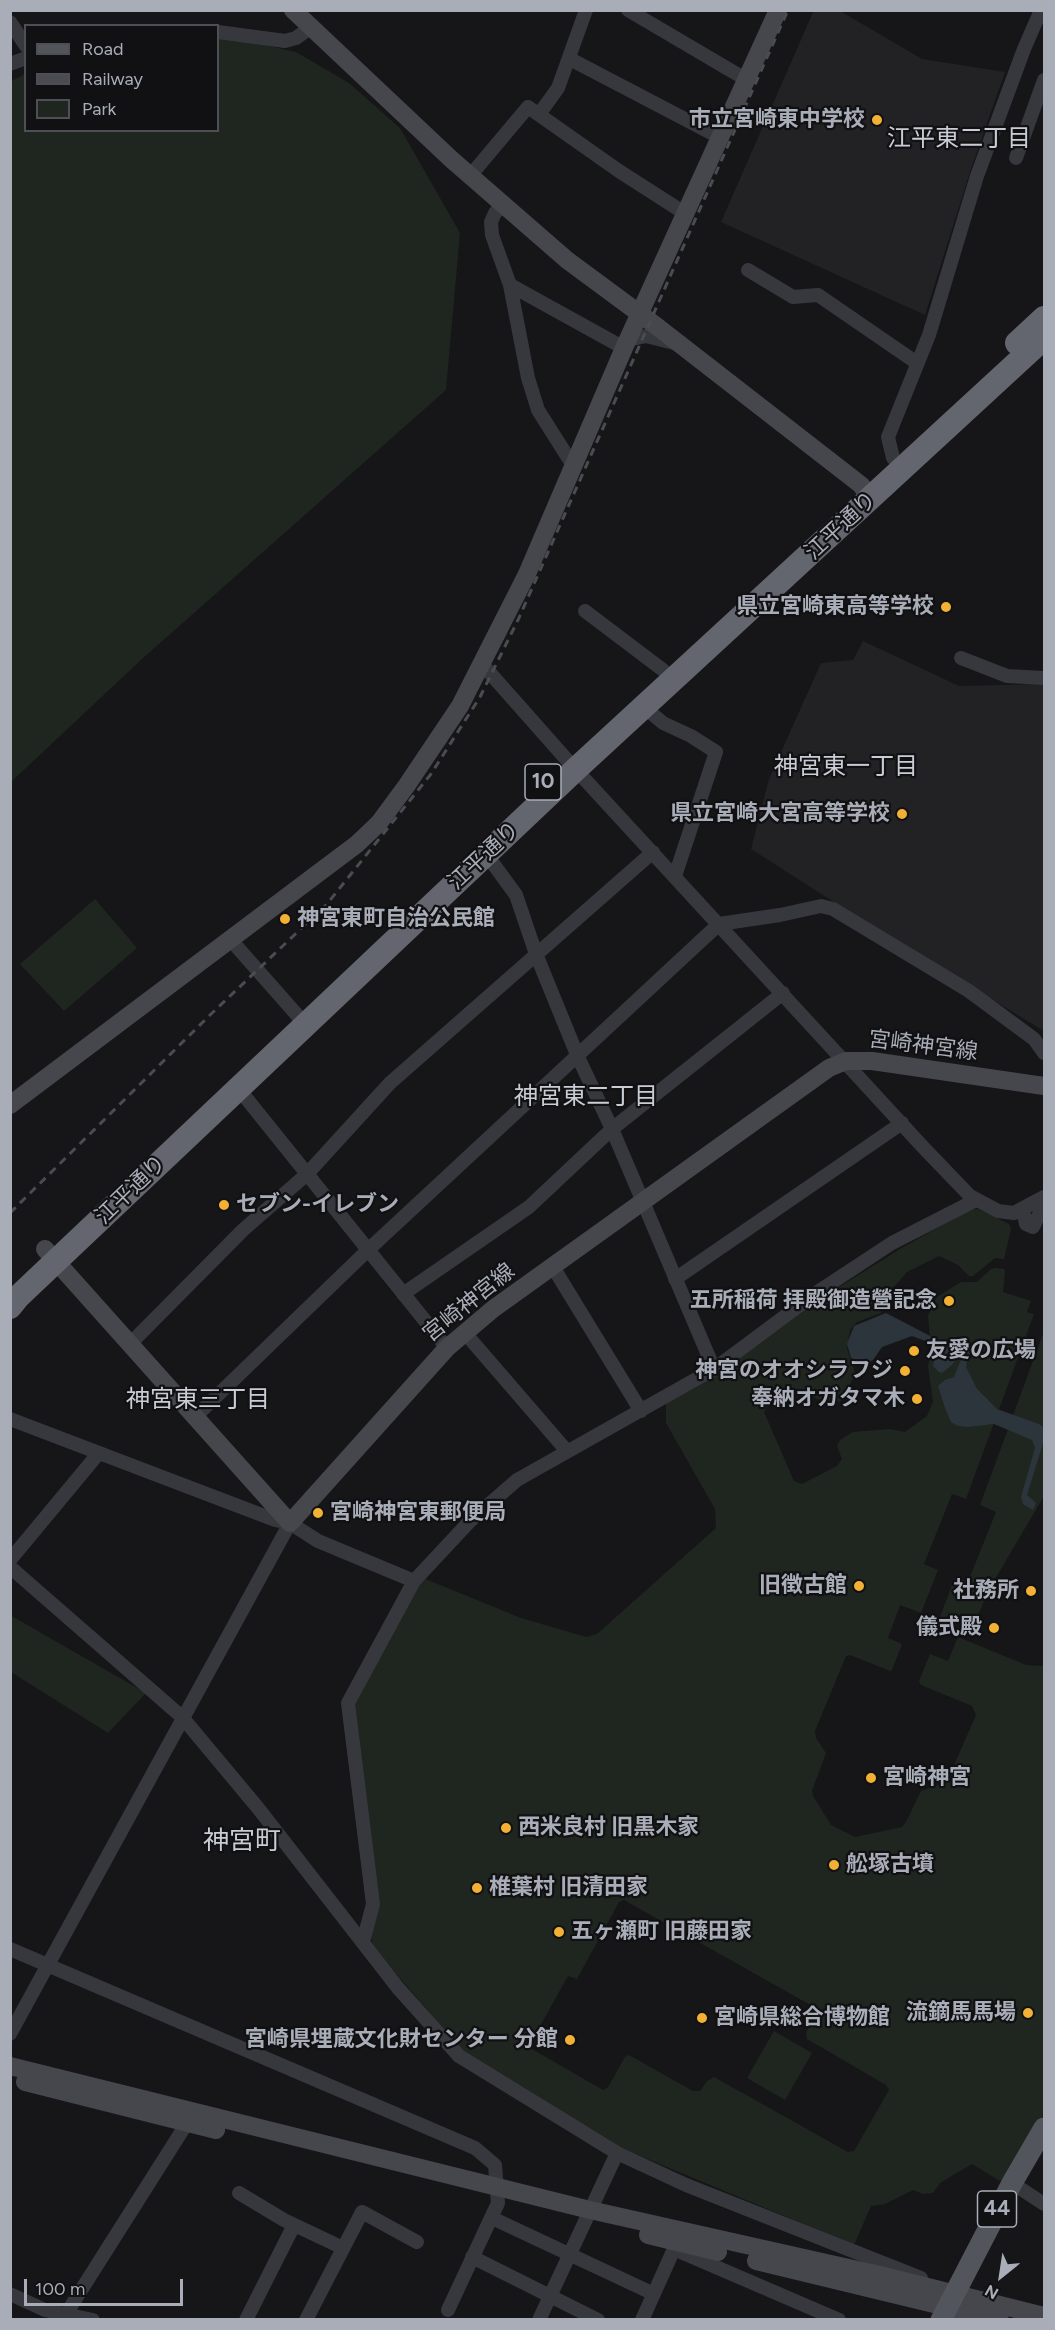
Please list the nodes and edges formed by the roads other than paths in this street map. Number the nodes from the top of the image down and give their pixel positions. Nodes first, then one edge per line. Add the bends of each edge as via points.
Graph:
1 (293, 10) edge
2 (586, 10) edge
3 (628, 10) edge
4 (778, 10) edge
5 (1041, 10) edge
6 (10, 22) edge
7 (311, 27) junction
8 (219, 32) edge
9 (24, 43) edge
10 (570, 59) junction
11 (747, 80) junction
12 (1044, 80) edge
13 (540, 113) junction
14 (721, 138) junction
15 (1016, 158) dead end
16 (470, 176) junction
17 (503, 204) junction
18 (686, 214) junction
19 (748, 270) dead end
20 (510, 285) junction
21 (640, 314) junction
22 (1044, 318) edge
23 (1044, 338) edge
24 (626, 344) junction
25 (679, 345) junction
26 (917, 363) junction
27 (893, 458) junction
28 (574, 467) junction
29 (866, 492) junction
30 (585, 611) dead end
31 (961, 658) dead end
32 (482, 664) junction
33 (663, 670) junction
34 (1044, 678) edge
35 (644, 707) junction
36 (571, 764) junction
37 (652, 852) junction
38 (486, 854) junction
39 (675, 876) junction
40 (718, 924) junction
41 (230, 939) junction
42 (536, 954) junction
43 (783, 993) junction
44 (301, 1019) junction
45 (1044, 1053) edge
46 (578, 1057) junction
47 (846, 1061) junction
48 (1044, 1085) edge
49 (238, 1088) junction
50 (10, 1105) edge
51 (902, 1124) junction
52 (612, 1129) junction
53 (307, 1174) junction
54 (1044, 1197) edge
55 (976, 1200) junction
56 (642, 1204) junction
57 (1044, 1204) edge
58 (1019, 1212) junction
59 (368, 1250) junction
60 (50, 1256) junction
61 (553, 1267) junction
62 (675, 1279) junction
63 (10, 1281) edge
64 (403, 1294) junction
65 (10, 1307) edge
66 (465, 1333) junction
67 (130, 1344) junction
68 (447, 1348) junction
69 (714, 1369) junction
70 (641, 1411) junction
71 (195, 1417) junction
72 (10, 1419) edge
73 (566, 1450) junction
74 (99, 1454) junction
75 (290, 1523) junction
76 (10, 1560) edge
77 (10, 1567) edge
78 (414, 1581) junction
79 (182, 1717) junction
80 (363, 1942) junction
81 (10, 1949) edge
82 (48, 1964) junction
83 (10, 2034) edge
84 (10, 2066) edge
85 (10, 2078) edge
86 (187, 2123) junction
87 (1044, 2128) edge
88 (617, 2154) junction
89 (1012, 2182) junction
90 (497, 2191) junction
91 (239, 2193) dead end
92 (1044, 2204) edge
93 (588, 2215) junction
94 (492, 2218) junction
95 (294, 2225) junction
96 (417, 2242) dead end
97 (674, 2245) junction
98 (343, 2248) junction
99 (570, 2254) junction
100 (472, 2257) junction
101 (10, 2294) edge
102 (654, 2294) junction
103 (550, 2296) junction
104 (947, 2306) edge
105 (448, 2310) dead end
106 (66, 2314) junction
107 (1044, 2316) edge
108 (93, 2319) edge
109 (246, 2319) edge
110 (306, 2319) edge
111 (539, 2319) edge
112 (598, 2319) edge
113 (642, 2319) edge
114 (839, 2319) edge
115 (1000, 2319) edge

1 - 7 street
2 - 10 street
3 - 11 street
4 - 11 street
5 - 26 street via 977,176
6 - 9 street
7 - 8 street via 285,41
7 - 16 street
10 - 13 street via 558,88
10 - 14 street
11 - 14 street
12 - 15 street
13 - 16 street via 528,107
13 - 18 street
14 - 18 street
16 - 17 street
17 - 20 street via 491,222 492,235
17 - 21 street via 567,260
18 - 21 street
19 - 26 street via 793,297 818,295
20 - 24 street
20 - 28 street via 538,410
21 - 24 street
21 - 25 street
22 - 27 highway, 江平通り / 10
23 - 29 highway, 江平通り / 10
24 - 25 street via 646,336
24 - 28 street
25 - 29 street
26 - 27 street via 888,437
27 - 29 highway, 江平通り / 10
28 - 32 street
29 - 33 highway, 江平通り / 10
29 - 35 highway, 江平通り / 10
30 - 33 street
31 - 34 street via 1007,676
32 - 36 street
32 - 41 street via 460,706 379,823 357,844
33 - 36 highway, 江平通り / 10
35 - 36 highway, 江平通り / 10
35 - 39 street via 663,723 716,752
36 - 37 street
36 - 38 highway, 江平通り / 10
36 - 44 highway, 江平通り / 10
37 - 39 street
37 - 42 street
38 - 42 street via 516,895
38 - 44 highway, 江平通り / 10
39 - 40 street
40 - 43 street
40 - 45 street via 821,906 833,909 969,991 1034,1039
40 - 46 street
41 - 44 street
41 - 50 street
42 - 46 street
42 - 53 street via 390,1083
43 - 47 street
43 - 52 street
44 - 49 highway, 江平通り / 10
44 - 60 highway, 江平通り / 10
46 - 52 street
46 - 59 street
47 - 48 street, 宮崎神宮線 via 872,1061
47 - 51 street
47 - 56 street, 宮崎神宮線 via 829,1068
49 - 53 street
49 - 60 highway, 江平通り / 10
51 - 55 street
51 - 62 street
52 - 56 street
52 - 64 street via 529,1207
53 - 59 street
53 - 67 street via 243,1230
54 - 58 street
55 - 58 street via 998,1211
55 - 69 street via 892,1244 816,1293
56 - 61 street, 宮崎神宮線
56 - 62 street
57 - 58 street via 1033,1227 1026,1224
59 - 64 street
59 - 71 street
60 - 63 highway, 江平通り / 10
60 - 65 highway, 江平通り / 10
60 - 67 street
61 - 66 street, 宮崎神宮線
61 - 70 street
62 - 69 street
64 - 68 street
66 - 68 street, 宮崎神宮線
66 - 73 street
67 - 71 street
68 - 75 street, 宮崎神宮線
69 - 70 street
70 - 73 street
71 - 75 street
72 - 74 street
73 - 78 street via 517,1480 470,1521
74 - 75 street
74 - 76 street
75 - 78 street via 318,1540
75 - 79 street
77 - 79 street
78 - 80 street via 348,1703 373,1904
79 - 80 street
79 - 82 street
80 - 88 street via 459,2056
81 - 82 street
82 - 83 street
82 - 90 street via 452,2136 495,2165
84 - 90 street
85 - 86 street
86 - 90 street
86 - 106 street
87 - 89 main road, 44
88 - 93 street
88 - 104 street
89 - 92 street
89 - 104 main road, 44
90 - 93 street
90 - 94 street via 498,2203
91 - 95 street
93 - 97 street
93 - 99 street
93 - 104 street
94 - 99 street
94 - 100 street
95 - 98 street
95 - 109 street
96 - 98 street via 362,2212
97 - 102 street
97 - 104 street
97 - 114 street
98 - 110 street
99 - 102 street
99 - 103 street
100 - 103 street
100 - 105 street
101 - 106 street via 45,2310
102 - 113 street
103 - 111 street
103 - 112 street
104 - 107 street
104 - 115 street
106 - 108 street

